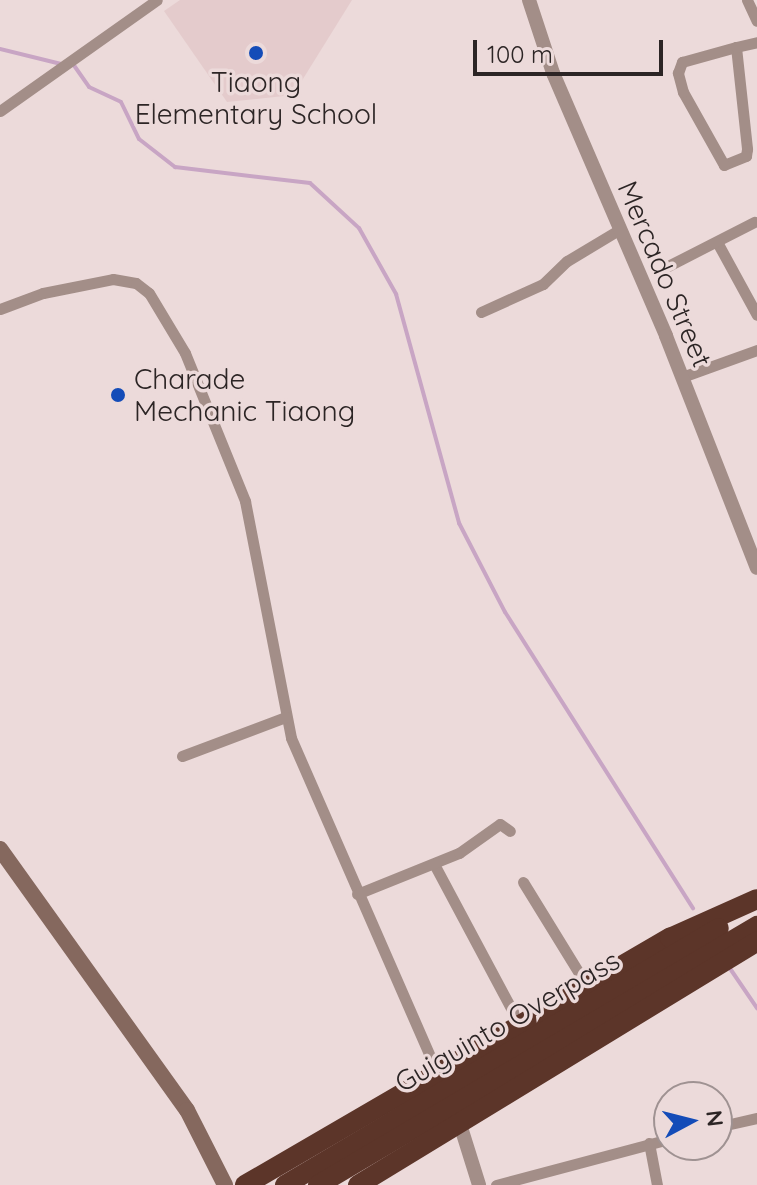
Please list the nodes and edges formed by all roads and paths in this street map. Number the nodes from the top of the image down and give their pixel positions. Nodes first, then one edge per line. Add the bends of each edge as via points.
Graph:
1 (157, 0) edge
2 (529, 0) edge
3 (747, 0) edge
4 (757, 21) edge
5 (757, 42) edge
6 (736, 47) junction
7 (0, 111) edge
8 (754, 222) dead end
9 (617, 231) junction
10 (717, 242) junction
11 (668, 266) dead end
12 (0, 309) edge
13 (481, 312) dead end
14 (757, 315) edge
15 (757, 350) edge
16 (682, 377) junction
17 (757, 568) edge
18 (286, 717) junction
19 (182, 756) dead end
20 (510, 831) dead end
21 (0, 849) edge
22 (434, 864) junction
23 (523, 882) dead end
24 (357, 894) junction
25 (757, 902) edge
26 (757, 926) edge
27 (757, 941) edge
28 (587, 986) junction
29 (516, 1029) junction
30 (439, 1076) junction
31 (435, 1106) junction
32 (757, 1118) edge
33 (459, 1121) junction
34 (733, 1123) edge
35 (653, 1142) edge
36 (649, 1143) junction
37 (225, 1185) edge
38 (245, 1185) edge
39 (285, 1185) edge
40 (318, 1185) edge
41 (358, 1185) edge
42 (479, 1185) edge
43 (496, 1185) edge
44 (657, 1185) edge

1 - 7 street
2 - 9 street, Mercado Street
3 - 4 street
5 - 6 street
6 - 6 street via 747,149 746,156 724,165 683,92 678,73 682,62
8 - 10 street
9 - 13 street via 567,261 543,284
9 - 16 street, Mercado Street
10 - 11 street
10 - 14 street
12 - 18 street via 43,293 113,279 136,283 149,293 185,353 245,501
15 - 16 street
16 - 17 street, Mercado Street
18 - 19 street
18 - 24 street via 303,771
20 - 22 street via 500,824
21 - 37 main road via 187,1110
22 - 24 street
22 - 29 street via 513,1012
23 - 28 street
24 - 30 street
25 - 28 highway via 670,938
25 - 31 highway, Guiguinto Overpass
26 - 31 highway, Guiguinto Overpass
27 - 33 highway
28 - 29 highway
29 - 30 highway
30 - 38 highway
31 - 39 highway, Guiguinto Overpass
31 - 40 highway, Guiguinto Overpass
32 - 34 street
33 - 41 highway
33 - 42 street
35 - 36 street
36 - 43 street
36 - 44 street

